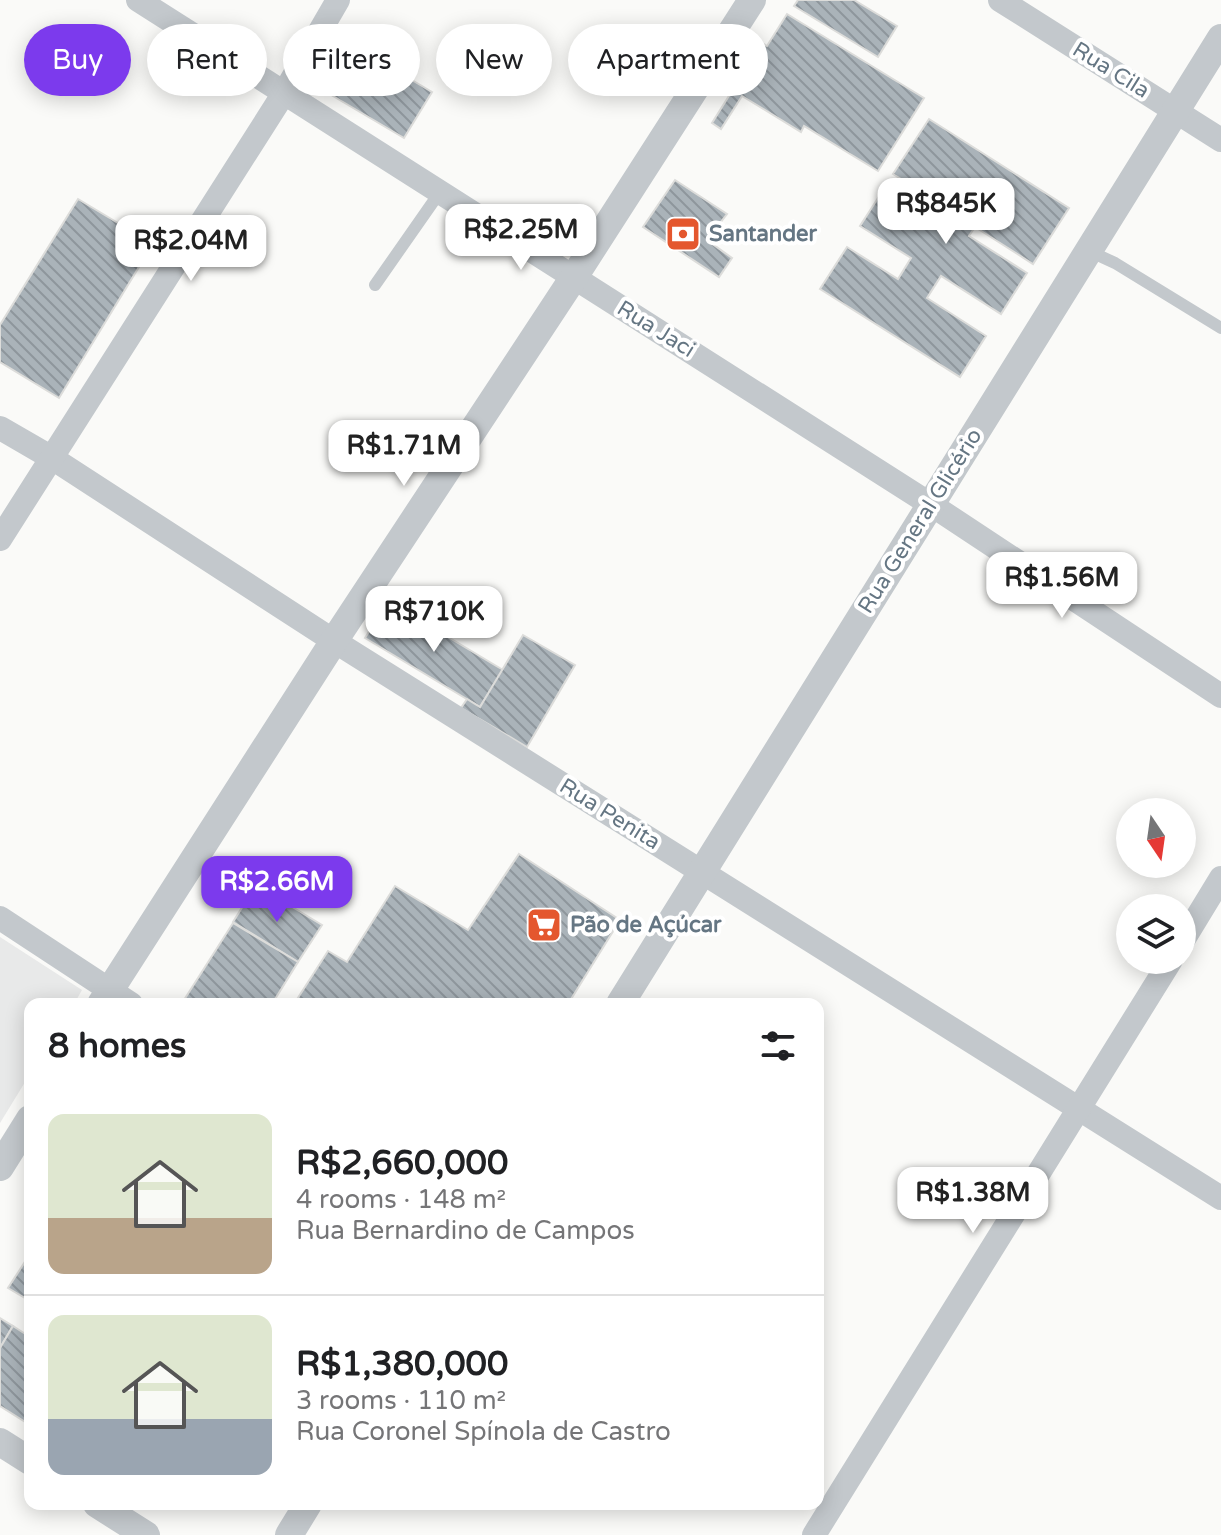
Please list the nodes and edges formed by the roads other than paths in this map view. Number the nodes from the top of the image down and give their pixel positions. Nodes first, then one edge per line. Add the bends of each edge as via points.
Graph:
1 (138, 0) edge
2 (338, 0) edge
3 (752, 0) edge
4 (1000, 0) edge
5 (324, 24) edge
6 (1221, 38) edge
7 (283, 92) edge
8 (283, 95) edge
9 (289, 96) edge
10 (1175, 111) junction
11 (1221, 140) edge
12 (440, 192) junction
13 (1089, 251) junction
14 (574, 277) junction
15 (375, 285) dead end
16 (1221, 328) edge
17 (0, 428) edge
18 (52, 458) junction
19 (930, 504) junction
20 (0, 539) edge
21 (334, 641) junction
22 (1221, 696) edge
23 (702, 872) junction
24 (1221, 878) edge
25 (0, 918) edge
26 (1196, 919) edge
27 (1162, 974) edge
28 (111, 998) edge
29 (115, 998) edge
30 (624, 998) edge
31 (1080, 1109) junction
32 (24, 1129) edge
33 (0, 1167) edge
34 (1221, 1198) edge
35 (0, 1442) edge
36 (24, 1457) edge
37 (106, 1510) edge
38 (304, 1510) edge
39 (146, 1535) edge
40 (289, 1535) edge
41 (814, 1535) edge

1 - 7 street, Rua Jaci
2 - 5 street
3 - 14 street
4 - 10 street, Rua Cila
6 - 10 street, Rua General Glicério
8 - 18 street
9 - 12 street, Rua Jaci
10 - 11 street, Rua Cila
10 - 13 street, Rua General Glicério
12 - 14 street, Rua Jaci
12 - 15 lane
13 - 16 lane
13 - 19 street, Rua General Glicério
14 - 19 street, Rua Jaci
14 - 21 street
17 - 18 street, Rua Penita
18 - 20 street
18 - 21 street, Rua Penita
19 - 22 street, Rua Jaci
19 - 23 street, Rua General Glicério
21 - 23 street, Rua Penita
21 - 29 street
23 - 30 street, Rua General Glicério
23 - 31 street, Rua Penita
24 - 26 street
25 - 28 street
27 - 31 street
31 - 34 street, Rua Penita
31 - 41 street
32 - 33 street
35 - 36 street
37 - 39 street
38 - 40 street

